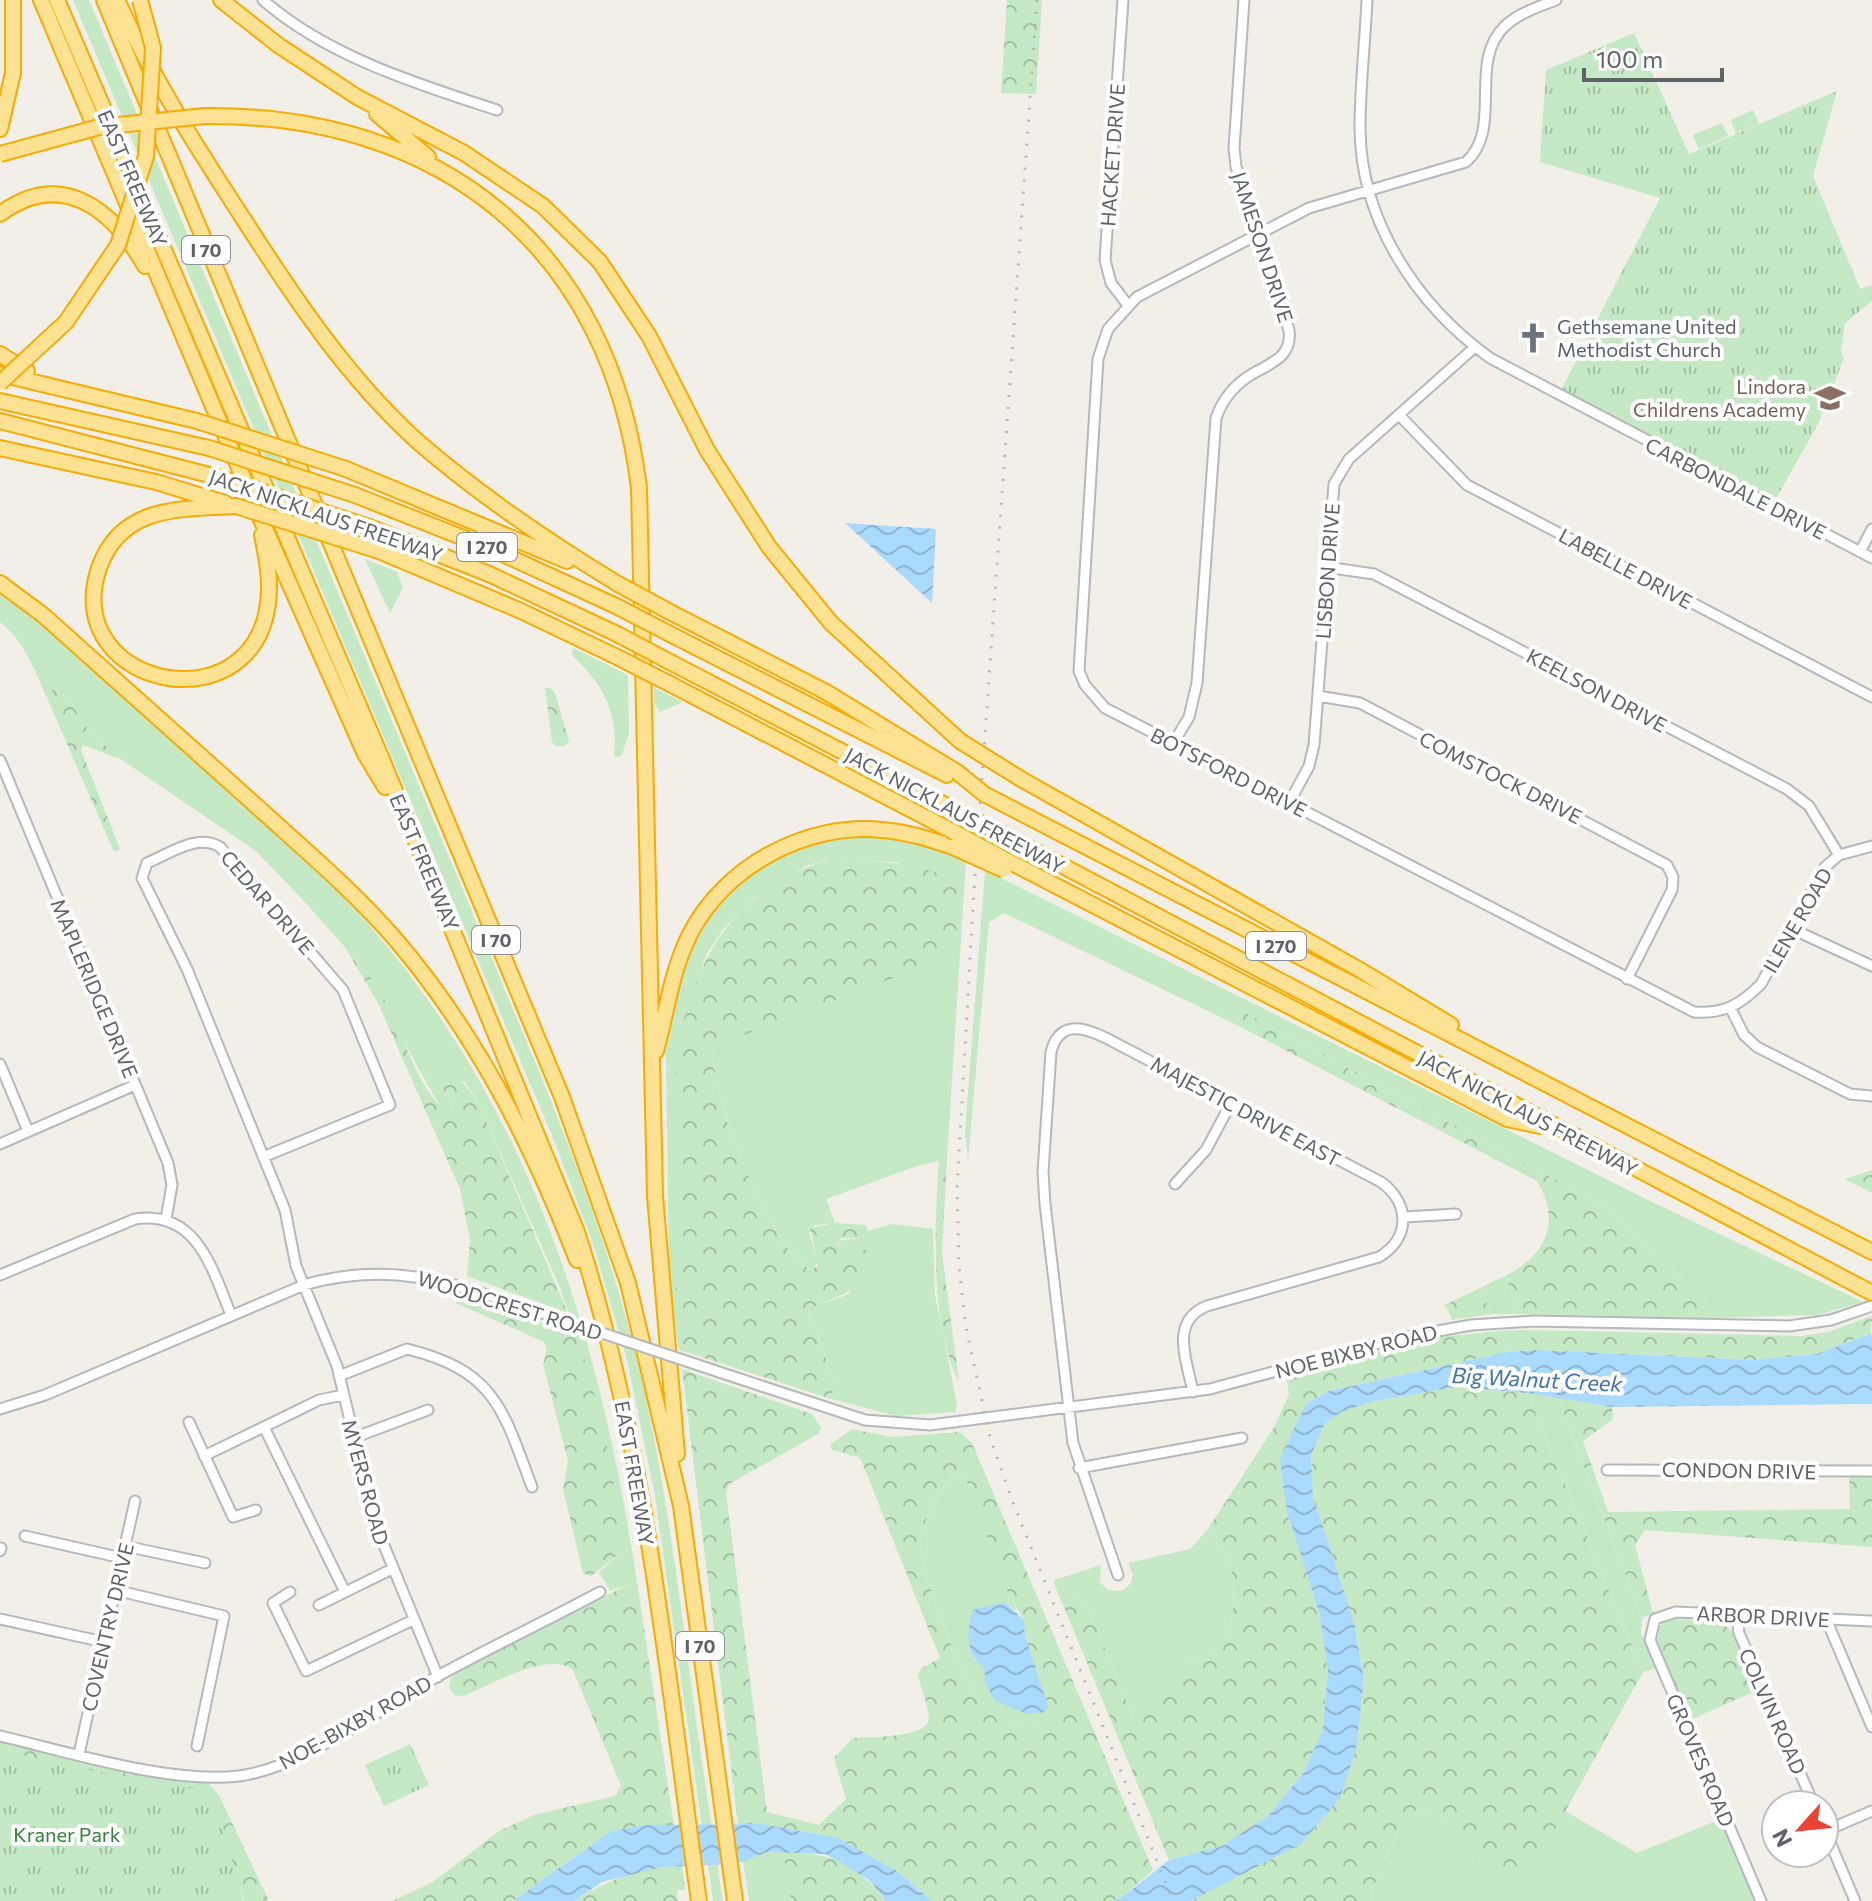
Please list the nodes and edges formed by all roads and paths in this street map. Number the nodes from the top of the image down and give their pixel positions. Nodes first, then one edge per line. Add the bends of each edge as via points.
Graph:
1 (13, 0) edge
2 (41, 0) edge
3 (57, 0) edge
4 (104, 0) edge
5 (117, 0) edge
6 (140, 0) edge
7 (221, 0) edge
8 (263, 0) edge
9 (1123, 0) edge
10 (1244, 0) edge
11 (1367, 0) edge
12 (1556, 0) edge
13 (357, 97) junction
14 (497, 110) dead end
15 (0, 129) edge
16 (0, 154) edge
17 (450, 176) junction
18 (1371, 191) junction
19 (0, 214) edge
20 (1256, 235) junction
21 (1127, 304) junction
22 (178, 326) junction
23 (1475, 347) junction
24 (0, 354) edge
25 (0, 374) edge
26 (0, 383) edge
27 (79, 392) junction
28 (0, 401) edge
29 (1399, 415) junction
30 (0, 421) edge
31 (0, 448) edge
32 (236, 506) junction
33 (259, 515) junction
34 (1872, 529) edge
35 (1860, 552) junction
36 (1872, 558) edge
37 (1326, 567) junction
38 (0, 583) edge
39 (618, 584) junction
40 (1318, 696) junction
41 (1872, 697) edge
42 (1174, 742) junction
43 (0, 760) edge
44 (956, 775) junction
45 (1289, 803) junction
46 (411, 828) junction
47 (1872, 846) edge
48 (1839, 855) junction
49 (1004, 865) junction
50 (1790, 928) junction
51 (1872, 966) edge
52 (1627, 979) junction
53 (1731, 1009) junction
54 (0, 1064) edge
55 (652, 1067) junction
56 (1544, 1082) junction
57 (135, 1085) junction
58 (1872, 1096) edge
59 (1231, 1103) junction
60 (1558, 1130) junction
61 (28, 1131) junction
62 (0, 1144) edge
63 (263, 1157) junction
64 (1175, 1184) dead end
65 (1456, 1214) dead end
66 (1405, 1217) junction
67 (166, 1219) junction
68 (1872, 1252) edge
69 (0, 1275) edge
70 (304, 1285) junction
71 (1872, 1293) edge
72 (1872, 1306) edge
73 (231, 1315) junction
74 (339, 1376) junction
75 (1193, 1392) junction
76 (621, 1394) junction
77 (343, 1395) junction
78 (0, 1409) edge
79 (1068, 1409) junction
80 (428, 1410) dead end
81 (842, 1413) joint
82 (189, 1422) dead end
83 (264, 1427) junction
84 (353, 1438) junction
85 (1242, 1438) dead end
86 (204, 1456) junction
87 (1079, 1468) junction
88 (1607, 1470) dead end
89 (1872, 1471) edge
90 (532, 1487) dead end
91 (135, 1501) dead end
92 (681, 1506) junction
93 (256, 1510) dead end
94 (25, 1536) dead end
95 (125, 1546) junction
96 (122, 1558) junction
97 (205, 1563) dead end
98 (392, 1569) junction
99 (1118, 1575) dead end
100 (115, 1590) junction
101 (290, 1592) dead end
102 (345, 1592) junction
103 (600, 1592) dead end
104 (319, 1605) dead end
105 (1737, 1615) junction
106 (0, 1619) edge
107 (1655, 1619) joint
108 (1826, 1619) junction
109 (413, 1620) junction
110 (1872, 1621) edge
111 (104, 1642) junction
112 (438, 1677) junction
113 (1872, 1727) edge
114 (0, 1736) edge
115 (197, 1746) dead end
116 (79, 1754) junction
117 (1807, 1789) edge
118 (1872, 1811) edge
119 (1840, 1824) edge
120 (1840, 1866) edge
121 (699, 1901) edge
122 (735, 1901) edge
123 (1761, 1901) edge
124 (1855, 1901) edge

1 - 15 highway via 13,73
2 - 22 highway
3 - 46 highway, EAST FREEWAY / I 70
4 - 92 highway, EAST FREEWAY / I 70 via 591,1172 628,1283
5 - 39 highway via 162,93 289,289 362,385 477,491
6 - 26 highway, bridge via 153,48 146,156 118,245 66,322
7 - 13 highway
8 - 14 street via 352,55
9 - 21 street, HACKET DRIVE via 1105,260 1111,283
10 - 20 street, JAMESON DRIVE via 1234,148 1238,181
11 - 18 street, CARBONDALE DRIVE via 1360,132
12 - 18 street via 1522,14 1497,36 1486,68 1482,129 1470,159 1449,170
13 - 17 highway
13 - 56 highway, bridge via 464,153 543,206 600,262 649,336 707,450 769,547 831,623 960,741
16 - 17 highway, bridge via 99,127 205,116 316,124 377,141
17 - 55 highway via 506,217 564,280 606,354 631,434 640,522
18 - 20 street via 1309,208
18 - 23 street, CARBONDALE DRIVE via 1403,268 1424,297
19 - 22 highway via 26,200 55,195 104,212 127,237
20 - 21 street
20 - 42 street, JAMESON DRIVE via 1290,342 1282,358 1230,393 1216,418 1197,683 1189,717
21 - 42 street, BOTSFORD DRIVE via 1108,329 1098,359 1079,671 1105,708
22 - 33 highway
23 - 29 street, LISBON DRIVE
23 - 35 street, CARBONDALE DRIVE
24 - 27 highway
25 - 27 highway
27 - 39 highway, bridge via 197,421 346,469
28 - 44 highway, JACK NICKLAUS FREEWAY / I 270, bridge via 209,448 355,495 616,606
29 - 37 street, LISBON DRIVE via 1338,474
29 - 41 street, LABELLE DRIVE via 1467,485
30 - 60 highway, JACK NICKLAUS FREEWAY / I 270, bridge via 221,478 489,574 617,634 1006,836
31 - 32 highway via 156,482
32 - 33 highway via 152,514 124,528 108,547 96,577 97,617 113,648 132,665 158,678 195,680 229,667 251,647 261,628 270,583
32 - 49 highway, bridge via 379,551 521,611 950,830
33 - 46 highway via 365,754
34 - 35 street
35 - 36 street, CARBONDALE DRIVE
37 - 40 street, LISBON DRIVE
37 - 48 street, KEELSON DRIVE via 1374,574 1787,789 1809,806
38 - 76 highway via 43,615 340,882 432,985 490,1074 548,1186
39 - 44 highway, bridge via 826,692
40 - 45 street, LISBON DRIVE via 1312,756
40 - 52 street, COMSTOCK DRIVE via 1360,703 1667,865 1672,890
42 - 45 street, BOTSFORD DRIVE
43 - 57 street, MAPLERIDGE DRIVE
44 - 56 highway, JACK NICKLAUS FREEWAY / I 270, bridge
45 - 52 street, BOTSFORD DRIVE
46 - 76 highway, EAST FREEWAY / I 70 via 577,1232
47 - 48 street, ILENE ROAD
48 - 50 street, ILENE ROAD via 1821,872
49 - 55 highway, bridge via 899,832 847,830 788,845 745,869 691,932 670,984
49 - 60 highway via 1507,1119
50 - 51 street
50 - 53 street, ILENE ROAD via 1761,984
52 - 53 street, BOTSFORD DRIVE via 1694,1012
53 - 58 street via 1757,1047 1850,1094
54 - 61 street
55 - 92 highway via 657,1241
56 - 68 highway, JACK NICKLAUS FREEWAY / I 270
57 - 61 street
57 - 67 street, MAPLERIDGE DRIVE via 171,1174
59 - 64 street via 1206,1150
59 - 66 street, MAJESTIC DRIVE EAST via 1381,1182 1397,1197
59 - 79 street, MAJESTIC DRIVE EAST via 1097,1033 1079,1027 1057,1037 1051,1052 1043,1172
60 - 71 highway, JACK NICKLAUS FREEWAY / I 270
61 - 62 street
63 - 63 street, CEDAR DRIVE via 187,969 142,878 147,863 197,841 220,847 343,990 390,1105
63 - 70 street, CEDAR DRIVE via 285,1210
65 - 66 street
66 - 75 street via 1394,1245 1379,1257 1193,1313 1182,1334
67 - 69 street via 135,1219
67 - 73 street via 199,1243
70 - 73 street, WOODCREST ROAD
70 - 74 street, MYERS ROAD
70 - 81 street, WOODCREST ROAD, bridge via 356,1273 402,1273 456,1284
72 - 75 street, NOE BIXBY ROAD via 1831,1320 1789,1326 1534,1321 1471,1325 1394,1339
73 - 78 street, WOODCREST ROAD
74 - 77 street, MYERS ROAD
74 - 90 street via 407,1349 473,1376 500,1405
75 - 79 street, NOE BIXBY ROAD
76 - 121 highway, EAST FREEWAY / I 70 via 642,1498
77 - 83 street via 319,1400
77 - 84 street, MYERS ROAD
79 - 81 street, NOE BIXBY ROAD via 914,1426
79 - 87 street
80 - 84 street
82 - 86 street
83 - 86 street
83 - 102 street
84 - 98 street, MYERS ROAD
85 - 87 street
86 - 93 street via 233,1517
87 - 99 street
88 - 89 street, CONDON DRIVE
91 - 95 street, COVENTRY DRIVE
92 - 122 highway, EAST FREEWAY / I 70
94 - 96 street
95 - 96 street, COVENTRY DRIVE
95 - 97 street
96 - 100 street, COVENTRY DRIVE
98 - 102 street
98 - 109 street, MYERS ROAD
100 - 111 street, COVENTRY DRIVE
100 - 115 street via 224,1616
101 - 109 street via 273,1603 306,1671
102 - 104 street
103 - 112 street, NOE-BIXBY ROAD
105 - 107 street, ARBOR DRIVE via 1676,1612
105 - 108 street, ARBOR DRIVE
105 - 117 street, COLVIN ROAD via 1739,1633
106 - 111 street
107 - 123 street, GROVES ROAD via 1650,1640
108 - 110 street, ARBOR DRIVE
108 - 113 street
109 - 112 street, MYERS ROAD
111 - 116 street, COVENTRY DRIVE
112 - 116 street, NOE-BIXBY ROAD via 294,1759 253,1773 201,1776
114 - 116 street, NOE-BIXBY ROAD
118 - 119 street
120 - 124 street

